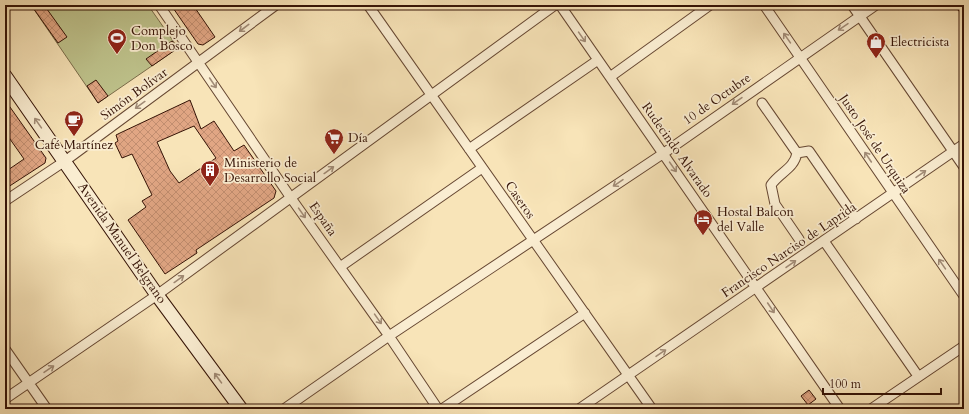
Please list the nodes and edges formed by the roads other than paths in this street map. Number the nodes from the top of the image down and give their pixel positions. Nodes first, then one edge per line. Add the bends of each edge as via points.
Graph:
1 (159, 5) edge
2 (276, 5) edge
3 (368, 5) edge
4 (555, 5) edge
5 (560, 5) edge
6 (710, 5) edge
7 (764, 5) edge
8 (852, 5) edge
9 (876, 5) edge
10 (860, 16) junction
11 (800, 56) junction
12 (598, 60) junction
13 (198, 62) junction
14 (5, 76) edge
15 (610, 77) junction
16 (431, 96) junction
17 (762, 103) dead end
18 (964, 144) edge
19 (469, 149) junction
20 (954, 152) junction
21 (664, 153) junction
22 (797, 153) junction
23 (65, 161) junction
24 (964, 167) edge
25 (482, 168) junction
26 (893, 194) junction
27 (291, 198) junction
28 (5, 201) edge
29 (856, 219) junction
30 (799, 239) dead end
31 (533, 241) junction
32 (824, 241) junction
33 (340, 266) junction
34 (757, 288) junction
35 (157, 295) junction
36 (964, 296) edge
37 (585, 313) junction
38 (389, 336) junction
39 (964, 346) edge
40 (5, 349) edge
41 (628, 376) junction
42 (918, 376) junction
43 (28, 383) junction
44 (5, 398) edge
45 (46, 409) edge
46 (241, 409) edge
47 (284, 409) edge
48 (438, 409) edge
49 (442, 409) edge
50 (579, 409) edge
51 (652, 409) edge
52 (840, 409) edge
53 (871, 409) edge

1 - 13 street, España
2 -> 13 street, Simón Bolívar
3 - 16 street, Caseros
4 - 16 street
5 -> 12 street, Rudecindo Alvarado
6 - 15 street
11 -> 7 street, Justo José de Urquiza
8 - 10 street
9 - 10 street, 10 de Octubre
10 -> 11 street, 10 de Octubre
10 - 20 street
11 -> 21 street, 10 de Octubre
26 -> 11 street, Justo José de Urquiza
12 - 15 street, Rudecindo Alvarado
12 - 19 street
13 -> 23 street, Simón Bolívar
13 -> 27 street, España
23 -> 14 main road, Avenida Manuel Belgrano
15 - 21 street, Rudecindo Alvarado
16 - 19 street, Caseros
27 -> 16 street
17 - 22 street
18 - 20 street, Francisco Narciso de Laprida
19 - 25 street, Caseros
20 - 24 street
26 -> 20 street, Francisco Narciso de Laprida
21 -> 31 street, 10 de Octubre
21 -> 34 street, Rudecindo Alvarado
22 - 29 street via 809,152
22 - 30 street via 796,161 771,185 774,204
23 - 28 street, Simón Bolívar
23 - 35 main road, Avenida Manuel Belgrano
25 - 31 street, Caseros
25 - 33 street
26 - 29 street, Francisco Narciso de Laprida
36 -> 26 street, Justo José de Urquiza
27 -> 33 street, España
35 -> 27 street
29 - 32 street, Francisco Narciso de Laprida
31 - 37 street, Caseros
31 - 38 street, 10 de Octubre
34 -> 32 street, Francisco Narciso de Laprida
32 - 42 street
33 -> 38 street, España
41 -> 34 street, Francisco Narciso de Laprida
34 -> 52 street, Rudecindo Alvarado
43 -> 35 street
46 -> 35 main road, Avenida Manuel Belgrano
37 - 41 street, Caseros
37 - 49 street
38 - 47 street, 10 de Octubre
38 - 48 street, España
39 - 42 street
40 - 43 street
41 - 50 street, Francisco Narciso de Laprida
41 - 51 street, Caseros
42 - 53 street
43 - 44 street
43 - 45 street

